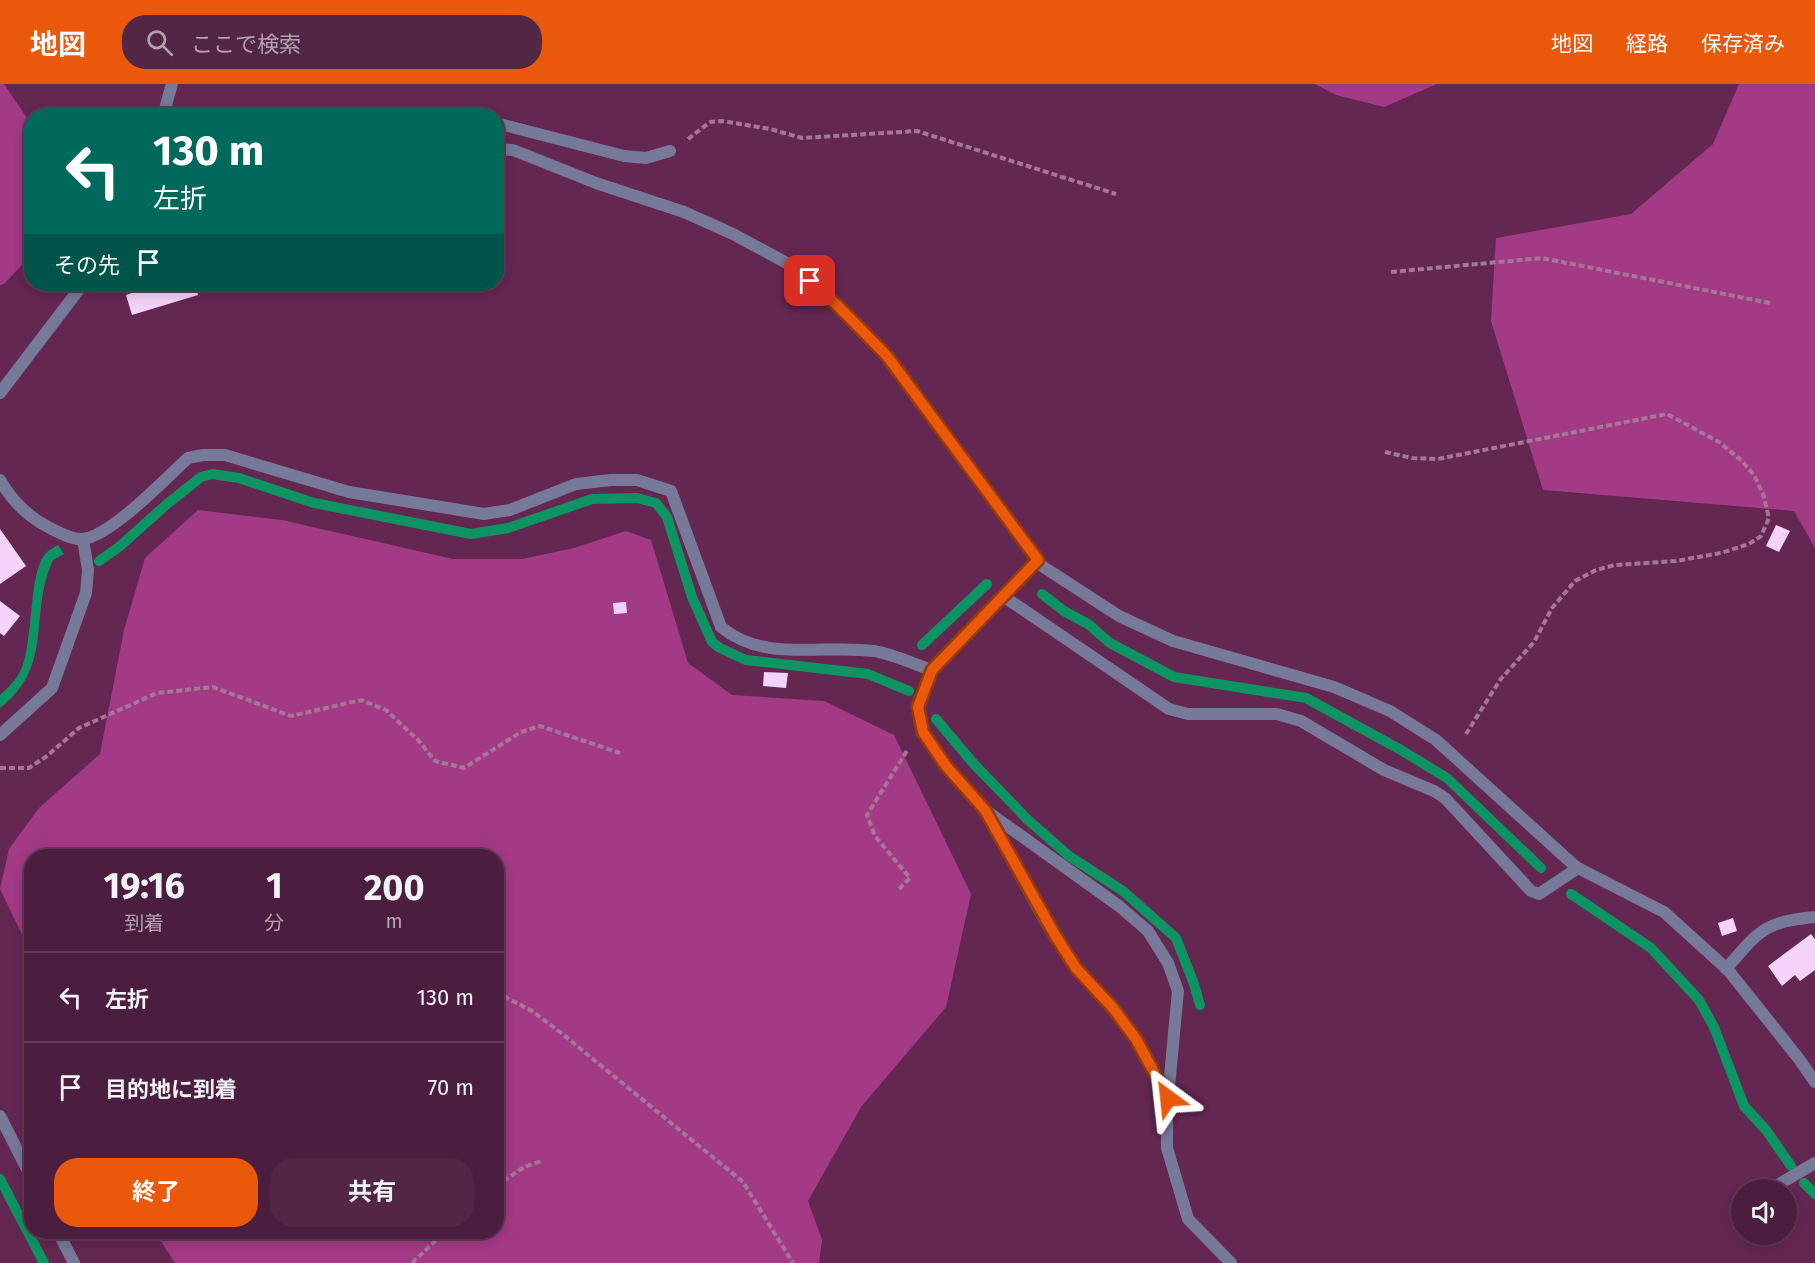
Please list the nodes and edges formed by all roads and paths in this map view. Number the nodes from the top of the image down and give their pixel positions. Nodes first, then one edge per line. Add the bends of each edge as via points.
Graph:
1 (172, 84) edge
2 (165, 108) edge
3 (504, 125) edge
4 (504, 149) edge
5 (670, 152) joint
6 (1116, 194) dead end
7 (1391, 272) dead end
8 (78, 291) edge
9 (1770, 303) dead end
10 (0, 393) edge
11 (1385, 452) dead end
12 (0, 480) edge
13 (83, 539) junction
14 (1038, 560) junction
15 (1003, 596) junction
16 (932, 670) junction
17 (923, 732) junction
18 (0, 735) edge
19 (620, 753) dead end
20 (1455, 757) junction
21 (0, 768) edge
22 (985, 810) junction
23 (1578, 868) junction
24 (899, 889) dead end
25 (1815, 917) edge
26 (1726, 969) junction
27 (504, 996) edge
28 (1815, 1082) edge
29 (1168, 1098) junction
30 (0, 1116) edge
31 (541, 1161) dead end
32 (24, 1163) edge
33 (1815, 1163) edge
34 (1788, 1179) edge
35 (504, 1181) edge
36 (62, 1239) edge
37 (438, 1239) edge
38 (74, 1263) edge
39 (412, 1263) edge
40 (793, 1263) edge
41 (1231, 1263) edge

1 - 2 street
3 - 5 street via 624,156 646,158
4 - 14 street via 684,212 796,268 887,356
5 - 6 path via 710,122 770,129 802,138 917,131
7 - 9 path via 1542,258
8 - 10 street
11 - 20 path via 1438,459 1667,414 1719,442 1742,461 1754,475 1769,518 1761,536 1749,544 1676,561 1615,564 1575,581 1552,608 1534,642 1500,680 1471,723
12 - 13 street via 30,518 62,534
13 - 16 street via 110,528 188,458 203,455 225,454 350,492 484,514 510,510 576,484 637,480 671,491 721,627 733,638 759,648 875,651
13 - 18 street via 88,570 86,593 52,688
14 - 15 street
14 - 20 street via 1119,616 1173,640 1334,687 1390,711
15 - 16 street
15 - 23 street via 1169,709 1188,714 1277,714 1301,721 1384,770 1434,791 1445,798 1531,891 1539,894
16 - 17 street via 918,707
17 - 22 street via 946,766
17 - 24 path via 915,738 867,815 875,836 910,879
19 - 21 path via 540,726 521,732 464,768 435,761 386,710 361,700 291,716 213,687 157,693 79,728 29,768
20 - 23 street
22 - 29 street via 1076,968 1136,1039
22 - 29 street via 1149,932 1168,963 1178,991
23 - 26 street via 1664,912
25 - 26 street via 1788,919 1768,926
26 - 28 street
27 - 40 path via 560,1032 743,1182
29 - 41 street via 1167,1148 1188,1219
30 - 32 street
31 - 35 path
33 - 34 street
36 - 38 street
37 - 39 path

